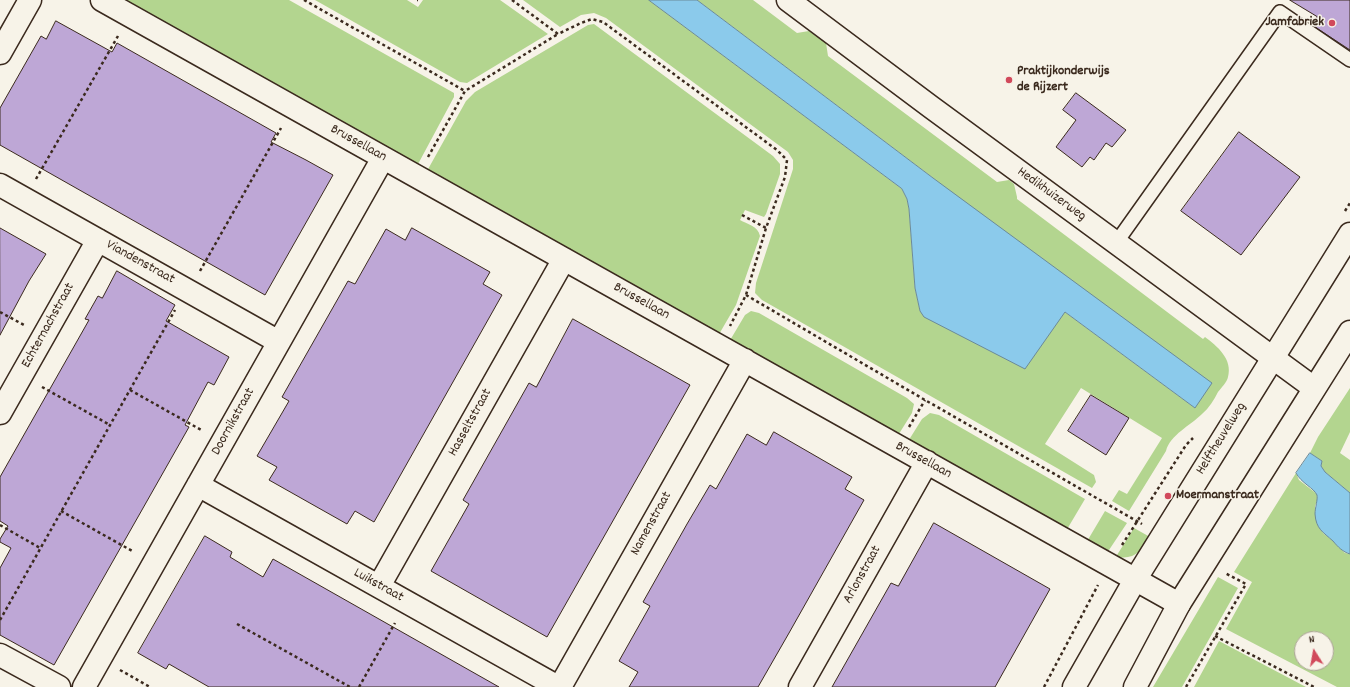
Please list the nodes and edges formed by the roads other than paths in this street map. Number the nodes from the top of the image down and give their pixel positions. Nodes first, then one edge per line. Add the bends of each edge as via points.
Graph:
1 (30, 0) edge
2 (102, 0) edge
3 (788, 0) edge
4 (0, 53) edge
5 (1350, 60) edge
6 (383, 158) junction
7 (0, 185) edge
8 (1350, 234) edge
9 (98, 240) junction
10 (1116, 243) junction
11 (564, 259) junction
12 (1350, 332) edge
13 (279, 342) junction
14 (1272, 358) junction
15 (745, 360) junction
16 (1314, 388) junction
17 (0, 413) edge
18 (927, 462) junction
19 (198, 485) junction
20 (1135, 580) junction
21 (379, 586) junction
22 (1180, 604) junction
23 (0, 656) edge
24 (58, 687) edge
25 (84, 687) edge
26 (559, 687) edge
27 (800, 687) edge
28 (1074, 687) edge
29 (1135, 687) edge

1 - 4 street
2 - 6 street, Brussellaan
3 - 10 street, Hedikhuizerweg
5 - 10 lane via 1280,12
6 - 11 street, Brussellaan
6 - 13 street, Doornikstraat
7 - 9 street, Viandenstraat
8 - 14 street, Helftheuvelweg
9 - 13 street, Viandenstraat
9 - 17 street, Echternachstraat
10 - 14 street, Hedikhuizerweg
11 - 15 street, Brussellaan
11 - 21 street, Hasseltstraat
12 - 16 street
13 - 19 street, Doornikstraat
14 - 16 street, Hedikhuizerweg
14 - 20 street, Helftheuvelweg
15 - 18 street, Brussellaan
15 - 26 street, Namenstraat
16 - 22 street
18 - 20 street, Brussellaan
18 - 27 street, Arlonstraat
19 - 21 street, Luikstraat
19 - 25 street, Doornikstraat
20 - 22 street, Brussellaan
20 - 28 street, Helftheuvelweg
21 - 26 street, Luikstraat
22 - 29 street
23 - 24 street

